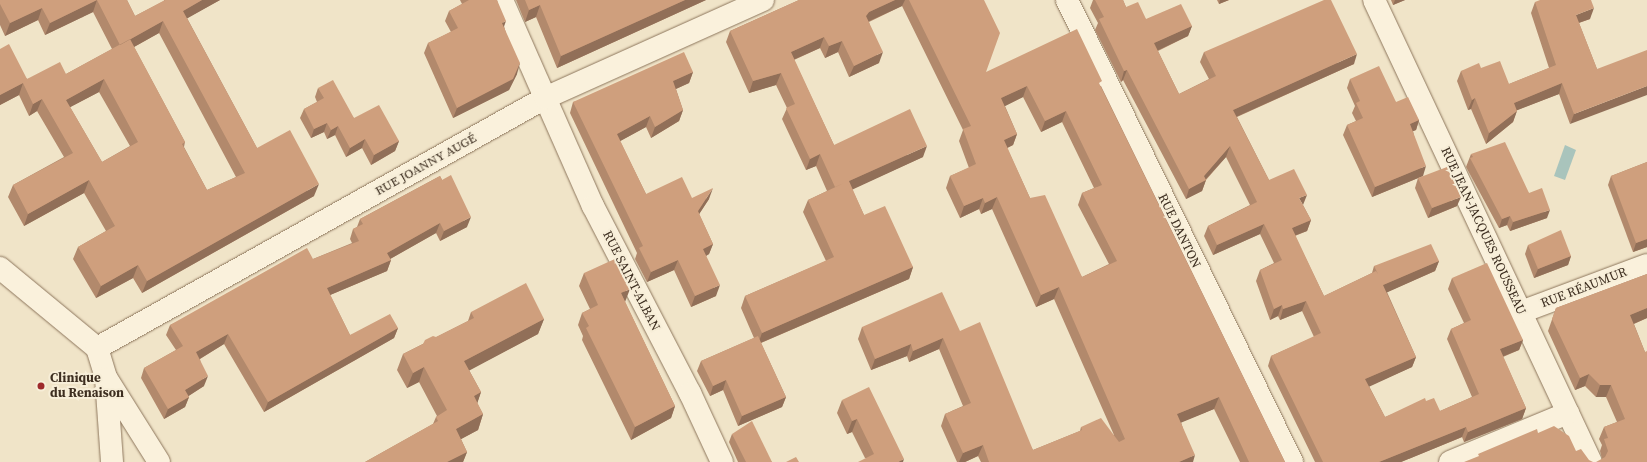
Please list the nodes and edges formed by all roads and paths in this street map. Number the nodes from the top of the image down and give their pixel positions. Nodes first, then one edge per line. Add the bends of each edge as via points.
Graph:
1 (502, 0) edge
2 (763, 0) edge
3 (1067, 0) edge
4 (1374, 0) edge
5 (545, 98) junction
6 (1647, 265) edge
7 (0, 268) edge
8 (1521, 312) junction
9 (97, 348) junction
10 (106, 378) junction
11 (1568, 413) junction
12 (112, 462) edge
13 (159, 462) edge
14 (722, 462) edge
15 (1292, 462) edge
16 (1450, 462) edge
17 (1591, 462) edge

1 - 5 street, RUE SAINT-ALBAN
2 - 5 street, RUE JOANNY AUGÉ
3 - 15 street, RUE DANTON
4 - 8 street, RUE JEAN-JACQUES ROUSSEAU
5 - 9 street, RUE JOANNY AUGÉ
5 - 14 street, RUE SAINT-ALBAN via 592,206 690,393
6 - 8 street, RUE RÉAUMUR
7 - 9 street
8 - 11 street, RUE JEAN-JACQUES ROUSSEAU
9 - 10 street
10 - 12 street
10 - 13 street
11 - 16 street
11 - 17 street, RUE JEAN-JACQUES ROUSSEAU

